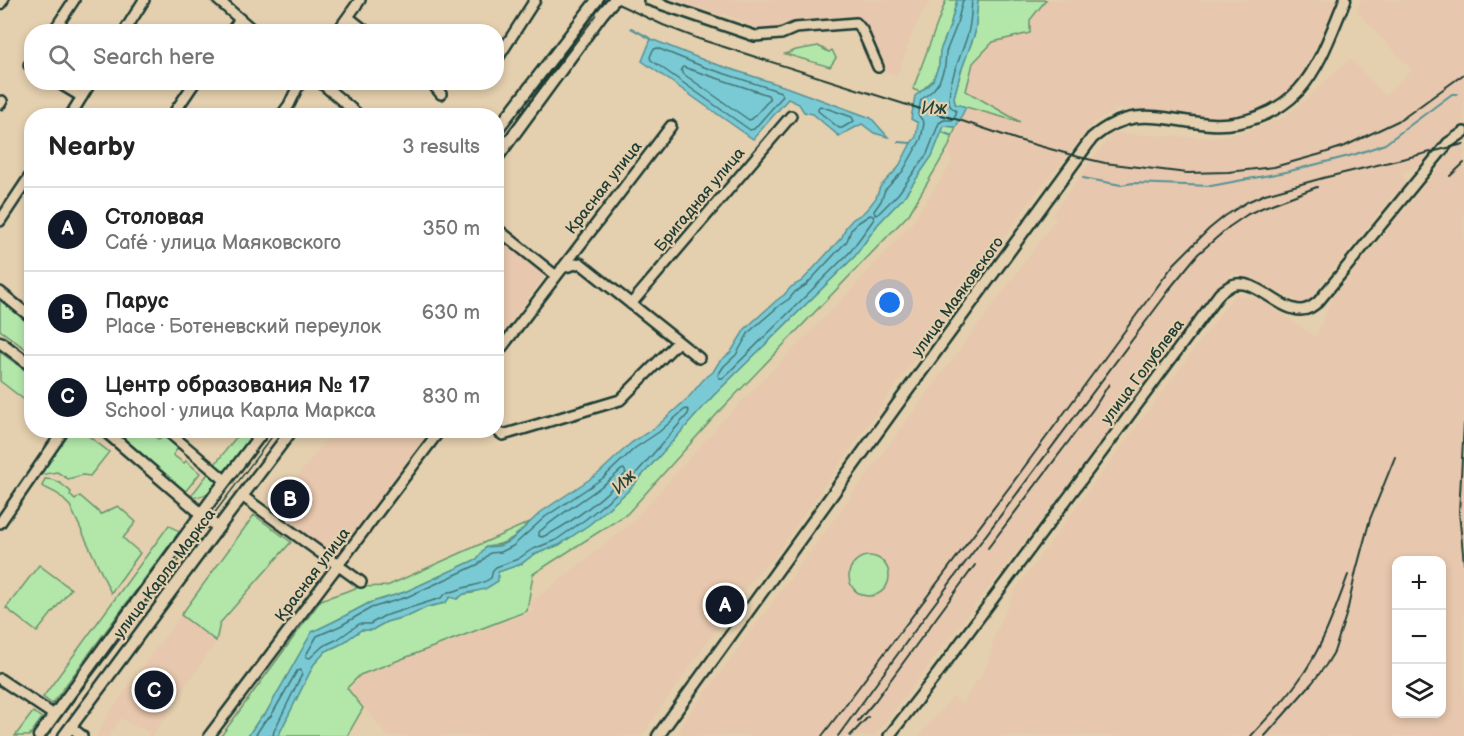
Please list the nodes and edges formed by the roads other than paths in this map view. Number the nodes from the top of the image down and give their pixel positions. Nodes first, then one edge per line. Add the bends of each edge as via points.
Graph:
1 (3, 0) edge
2 (74, 0) edge
3 (144, 0) edge
4 (218, 0) edge
5 (360, 0) edge
6 (535, 0) edge
7 (614, 0) edge
8 (649, 0) edge
9 (1345, 0) edge
10 (595, 3) edge
11 (0, 4) edge
12 (348, 17) junction
13 (240, 20) junction
14 (58, 24) edge
15 (129, 24) edge
16 (237, 24) edge
17 (245, 24) edge
18 (343, 24) edge
19 (357, 24) edge
20 (504, 48) edge
21 (878, 67) dead end
22 (70, 90) edge
23 (86, 90) edge
24 (190, 90) edge
25 (296, 90) edge
26 (329, 90) edge
27 (437, 90) edge
28 (441, 94) dead end
29 (82, 97) junction
30 (75, 108) edge
31 (177, 108) edge
32 (287, 108) edge
33 (351, 108) edge
34 (791, 116) dead end
35 (504, 121) edge
36 (671, 126) dead end
37 (1464, 132) edge
38 (504, 148) edge
39 (24, 185) edge
40 (0, 221) edge
41 (504, 234) edge
42 (559, 272) junction
43 (0, 292) edge
44 (631, 304) junction
45 (24, 311) edge
46 (0, 342) edge
47 (678, 342) junction
48 (504, 344) edge
49 (699, 358) dead end
50 (24, 360) edge
51 (504, 435) edge
52 (58, 438) edge
53 (114, 438) edge
54 (175, 438) edge
55 (258, 438) edge
56 (286, 438) edge
57 (434, 438) edge
58 (226, 481) junction
59 (242, 496) junction
60 (201, 515) junction
61 (0, 523) edge
62 (218, 528) junction
63 (339, 566) junction
64 (361, 582) dead end
65 (0, 679) edge
66 (54, 715) junction
67 (67, 732) edge
68 (39, 736) edge
69 (82, 736) edge
70 (209, 736) edge
71 (658, 736) edge
72 (889, 736) edge

1 - 11 street
2 - 14 street
3 - 15 street
4 - 13 street
5 - 12 street
6 - 20 street
7 - 38 main road, bridge
8 - 21 street via 755,36 856,23
9 - 71 main road, улица Маяковского via 1310,76 1298,92 1268,112 1234,124 1157,117 1126,119 1092,138
10 - 35 main road
12 - 18 street
12 - 19 street
13 - 16 street
13 - 17 street
22 - 29 street
23 - 29 street
24 - 31 street
25 - 32 street
26 - 33 street
27 - 28 street
29 - 30 street
34 - 44 street, Бригадная улица
36 - 42 street, Красная улица
37 - 72 street, улица Голублева via 1448,143 1311,308 1288,306 1249,285 1230,286 1220,293
39 - 40 street
41 - 42 street
42 - 44 street via 580,263
42 - 48 street, Красная улица
43 - 45 street
44 - 47 street
46 - 50 main road
47 - 49 street
47 - 51 street via 620,400
52 - 61 street
53 - 60 main road
54 - 58 street
55 - 58 main road, улица Карла Маркса
56 - 59 main road, улица Карла Маркса
57 - 63 street, Красная улица
58 - 60 main road, улица Карла Маркса
59 - 62 main road, улица Карла Маркса
59 - 63 street
60 - 62 main road
60 - 66 main road, улица Карла Маркса
62 - 67 main road, улица Карла Маркса
63 - 64 street
63 - 70 street, Красная улица
65 - 66 street
66 - 68 main road, улица Карла Маркса
67 - 69 street

